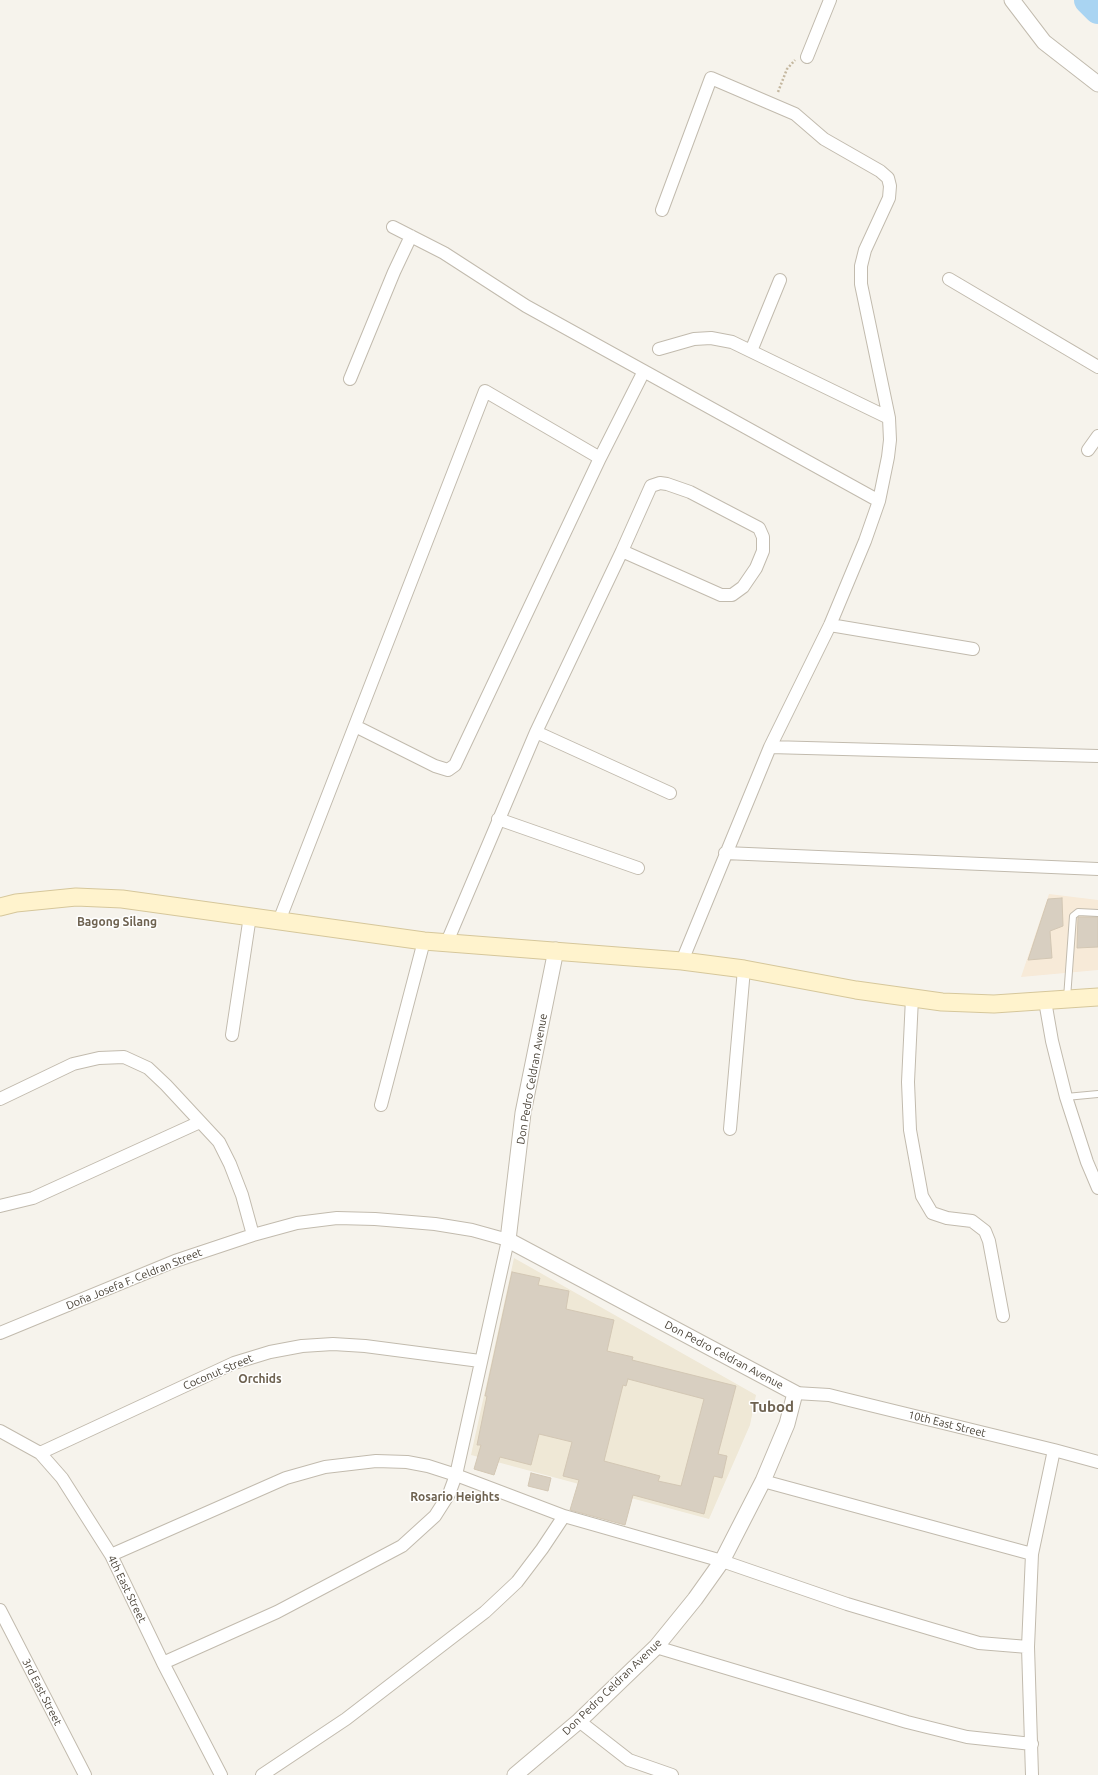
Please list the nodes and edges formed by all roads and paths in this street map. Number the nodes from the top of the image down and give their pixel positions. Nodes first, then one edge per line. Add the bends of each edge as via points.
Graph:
1 (830, 0) edge
2 (1012, 0) edge
3 (807, 57) joint
4 (1098, 84) edge
5 (774, 104) junction
6 (662, 210) dead end
7 (393, 228) dead end
8 (411, 236) junction
9 (948, 279) dead end
10 (780, 280) dead end
11 (659, 349) dead end
12 (752, 351) junction
13 (1098, 367) edge
14 (644, 371) junction
15 (350, 379) dead end
16 (889, 418) junction
17 (1098, 436) edge
18 (1088, 450) dead end
19 (600, 458) junction
20 (879, 501) junction
21 (622, 551) junction
22 (830, 625) junction
23 (972, 649) dead end
24 (355, 726) junction
25 (536, 732) junction
26 (770, 747) junction
27 (1098, 756) edge
28 (670, 792) dead end
29 (498, 819) junction
30 (725, 853) junction
31 (638, 868) dead end
32 (1098, 869) edge
33 (0, 907) edge
34 (1098, 913) edge
35 (250, 916) junction
36 (279, 920) junction
37 (424, 941) junction
38 (447, 942) junction
39 (556, 950) junction
40 (682, 960) junction
41 (744, 969) junction
42 (1098, 997) edge
43 (912, 998) junction
44 (1067, 999) junction
45 (1045, 1001) junction
46 (232, 1035) dead end
47 (1098, 1094) edge
48 (1066, 1097) junction
49 (0, 1099) edge
50 (381, 1105) dead end
51 (200, 1122) junction
52 (730, 1129) dead end
53 (1098, 1188) edge
54 (0, 1206) edge
55 (253, 1235) junction
56 (508, 1240) junction
57 (1003, 1316) dead end
58 (0, 1333) edge
59 (480, 1361) junction
60 (795, 1393) junction
61 (0, 1430) edge
62 (1054, 1450) junction
63 (40, 1453) junction
64 (1098, 1462) edge
65 (456, 1475) junction
66 (763, 1481) junction
67 (564, 1516) junction
68 (1032, 1554) junction
69 (111, 1555) junction
70 (722, 1561) junction
71 (0, 1610) edge
72 (656, 1646) junction
73 (1028, 1648) junction
74 (163, 1663) junction
75 (579, 1721) junction
76 (1032, 1744) junction
77 (85, 1775) edge
78 (221, 1775) edge
79 (262, 1775) edge
80 (515, 1775) edge
81 (672, 1775) edge
82 (1032, 1775) edge

1 - 3 street
2 - 4 street via 1044,42
3 - 5 path via 790,64
5 - 6 street via 711,78
5 - 16 street via 796,114 824,139 888,178 889,198 865,250 861,266 861,284
7 - 8 street
8 - 14 street via 444,253 526,306
8 - 15 street
9 - 13 street
10 - 12 street
11 - 12 street via 694,339 712,338 732,342
12 - 16 street
14 - 19 street
14 - 20 street
16 - 20 street via 888,457
17 - 18 street
19 - 24 street via 452,768 448,770 435,766
19 - 24 street via 485,391
20 - 22 street
21 - 21 street via 651,486 660,483 690,492 737,515 759,528 763,537 763,550 756,568 743,587 732,595 721,595
21 - 25 street
22 - 23 street
22 - 26 street
24 - 36 street
25 - 28 street
25 - 29 street
26 - 27 street
26 - 30 street
29 - 31 street
29 - 38 street
30 - 32 street
30 - 40 street
33 - 35 main road via 76,897 107,898
34 - 44 lane via 1078,912 1072,916
35 - 36 main road
35 - 46 street
36 - 37 main road
37 - 38 main road
37 - 50 street
38 - 39 main road
39 - 40 main road
39 - 56 street, Don Pedro Celdran Avenue via 523,1113
40 - 41 main road
41 - 43 main road
41 - 52 street
42 - 44 main road
43 - 45 main road via 994,1004
43 - 57 street via 908,1082 910,1130 922,1196 932,1213 972,1221 985,1231
44 - 45 main road
45 - 48 street
47 - 48 lane
48 - 53 street
49 - 51 street via 73,1064 99,1058 124,1057 148,1068
51 - 54 street via 33,1198
51 - 55 street via 219,1142 230,1164
55 - 56 street, Doña Josefa F. Celdran Street via 297,1223 337,1218 435,1224 472,1230
55 - 58 street, Doña Josefa F. Celdran Street via 175,1261
56 - 59 street
56 - 60 street, Don Pedro Celdran Avenue
59 - 63 street, Coconut Street via 333,1344 270,1352 234,1363
59 - 65 street
60 - 62 street, 10th East Street via 842,1398
60 - 66 street, Don Pedro Celdran Avenue via 787,1424
61 - 63 street, 4th East Street
62 - 64 street, 10th East Street
62 - 68 street
63 - 69 street, 4th East Street via 62,1478
65 - 67 street
65 - 69 street via 407,1462 376,1461 325,1467 286,1478
65 - 74 street via 449,1494 436,1516 402,1546 277,1612
66 - 68 street
66 - 70 street, Don Pedro Celdran Avenue
67 - 70 street
67 - 79 street via 517,1582 485,1612 346,1719
68 - 73 street
69 - 74 street, 4th East Street
70 - 72 street, Don Pedro Celdran Avenue
70 - 73 street via 931,1630 979,1643
71 - 77 street, 3rd East Street
72 - 75 street, Don Pedro Celdran Avenue
72 - 76 street via 906,1722 967,1737
73 - 76 street
74 - 78 street, 4th East Street
75 - 80 street, Don Pedro Celdran Avenue
75 - 81 street via 629,1760
76 - 82 street

